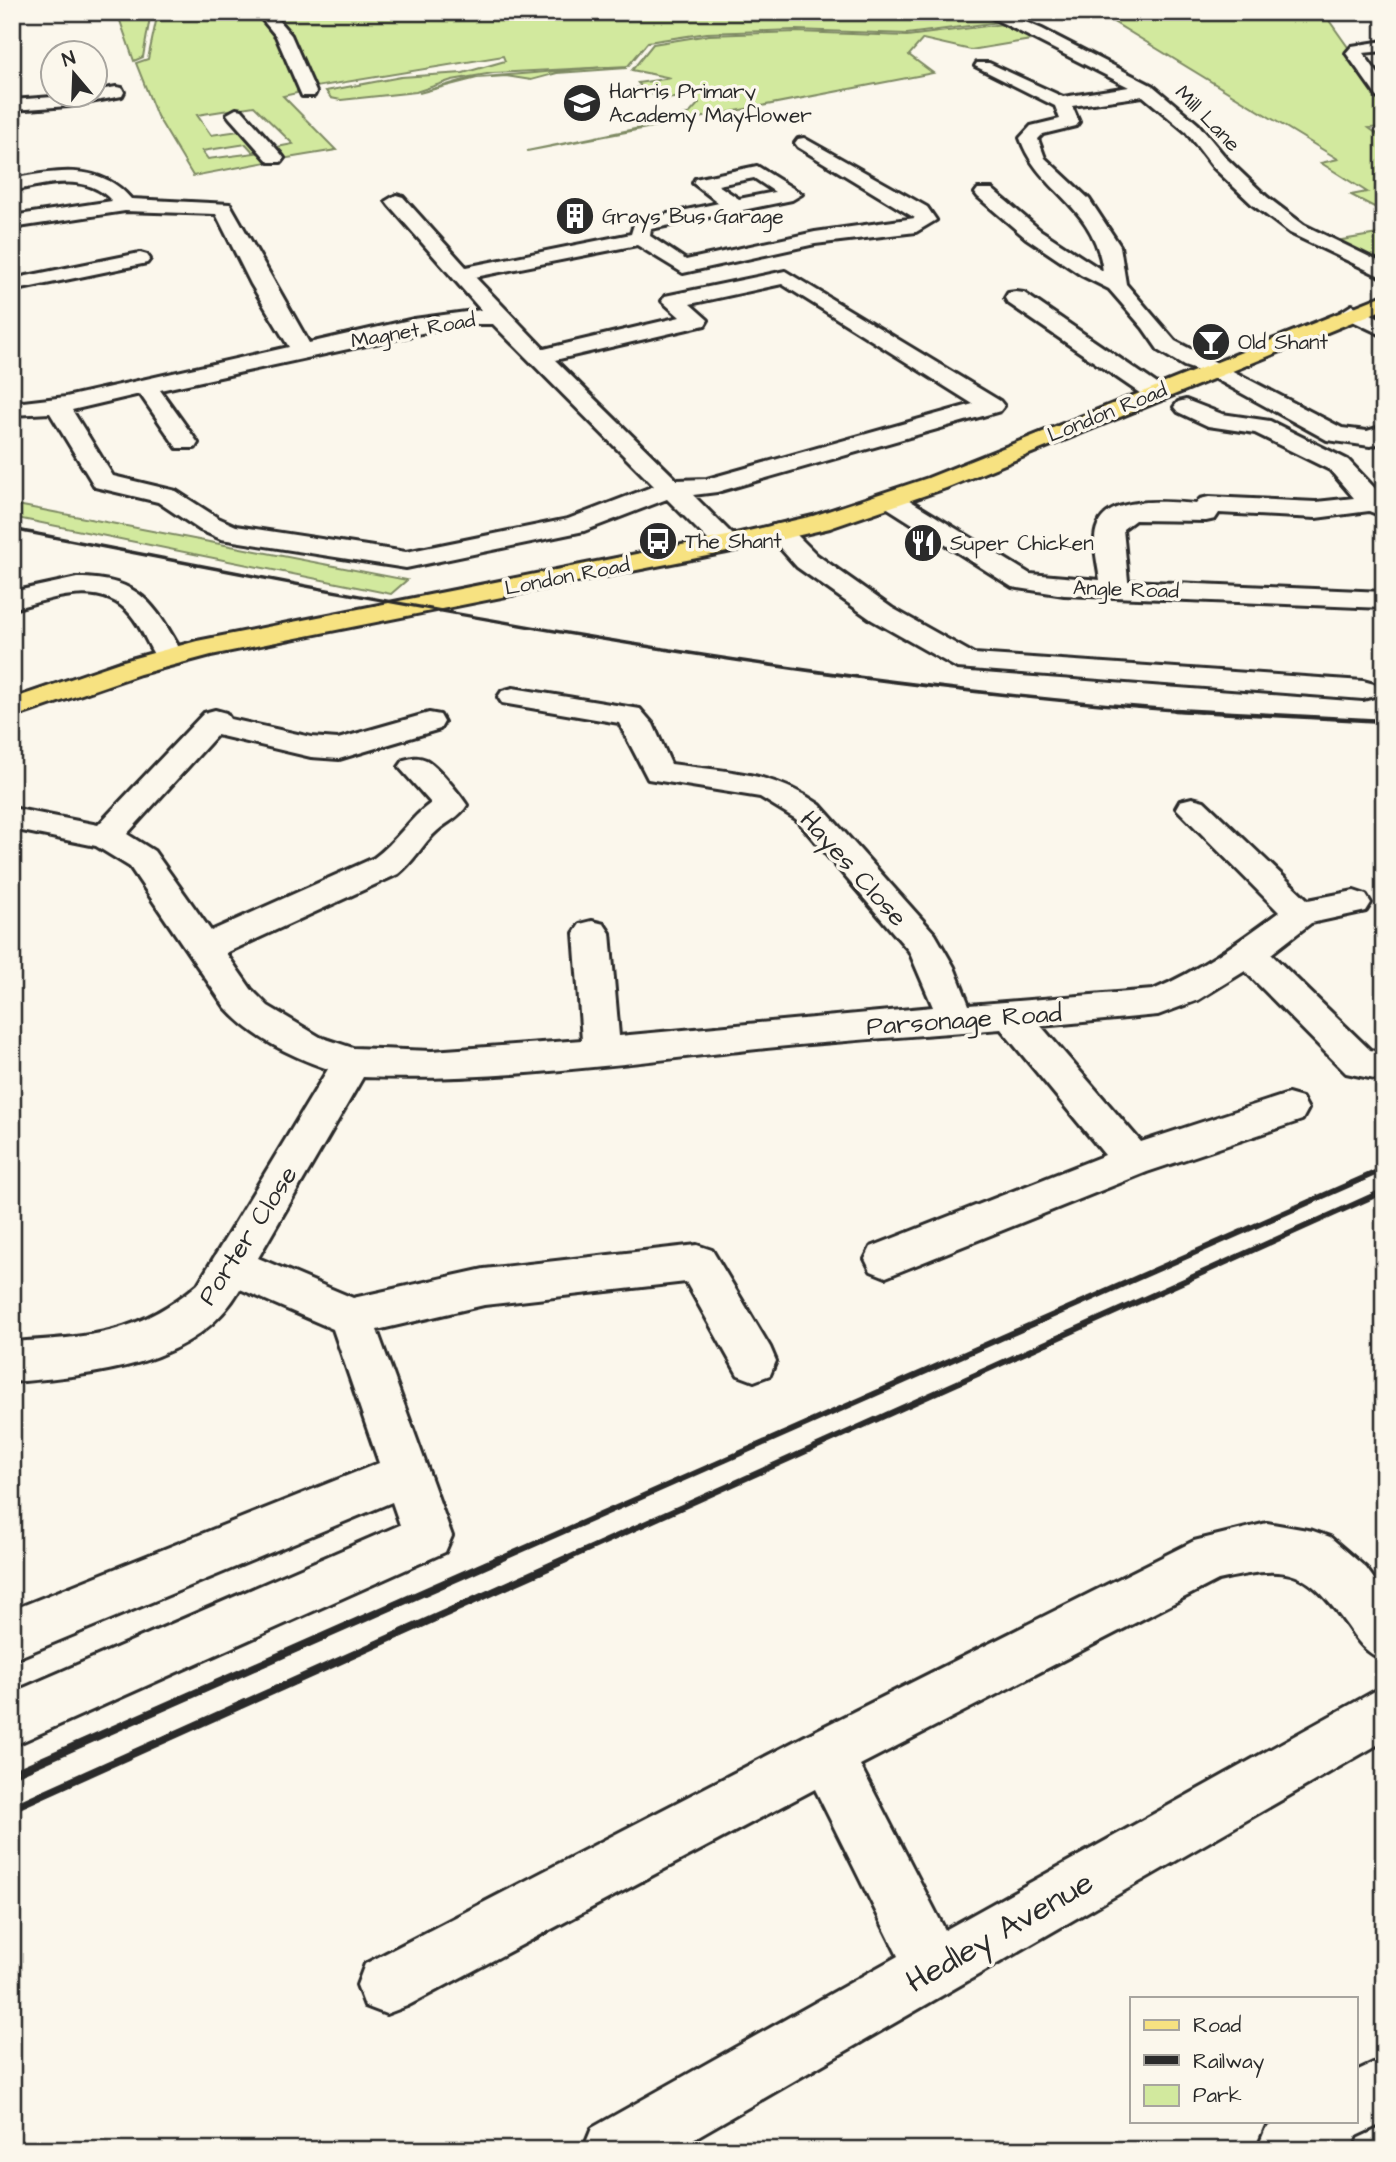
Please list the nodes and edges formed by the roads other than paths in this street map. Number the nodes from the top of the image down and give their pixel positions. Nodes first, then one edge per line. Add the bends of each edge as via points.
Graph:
1 (263, 12) edge
2 (988, 12) edge
3 (1384, 46) edge
4 (983, 66) dead end
5 (1147, 90) junction
6 (116, 92) dead end
7 (308, 92) dead end
8 (108, 93) edge
9 (1384, 94) edge
10 (1062, 103) junction
11 (38, 104) edge
12 (12, 105) edge
13 (74, 108) edge
14 (236, 114) dead end
15 (69, 120) dead end
16 (804, 143) dead end
17 (275, 158) dead end
18 (12, 185) edge
19 (985, 193) dead end
20 (396, 201) dead end
21 (125, 205) junction
22 (736, 206) dead end
23 (12, 222) edge
24 (640, 238) junction
25 (140, 259) dead end
26 (1384, 272) edge
27 (461, 274) junction
28 (12, 285) edge
29 (1116, 285) junction
30 (1016, 298) dead end
31 (1384, 301) edge
32 (1352, 312) junction
33 (499, 317) junction
34 (1384, 329) edge
35 (303, 352) junction
36 (540, 357) junction
37 (1215, 369) junction
38 (146, 386) junction
39 (1154, 393) junction
40 (57, 405) junction
41 (1186, 407) dead end
42 (15, 410) edge
43 (1384, 433) edge
44 (186, 443) dead end
45 (672, 488) junction
46 (892, 500) junction
47 (1378, 506) edge
48 (779, 532) junction
49 (727, 544) junction
50 (1115, 589) junction
51 (1384, 600) edge
52 (12, 601) edge
53 (169, 656) junction
54 (1363, 690) dead end
55 (513, 697) dead end
56 (12, 709) edge
57 (429, 722) dead end
58 (415, 767) dead end
59 (1192, 808) dead end
60 (12, 818) edge
61 (105, 837) junction
62 (1354, 903) dead end
63 (1301, 913) junction
64 (592, 933) dead end
65 (205, 948) junction
66 (1248, 953) junction
67 (1012, 1017) junction
68 (957, 1021) junction
69 (602, 1052) junction
70 (352, 1062) junction
71 (1384, 1067) edge
72 (1288, 1109) dead end
73 (1133, 1161) junction
74 (887, 1259) dead end
75 (232, 1266) junction
76 (351, 1317) junction
77 (754, 1361) dead end
78 (12, 1362) edge
79 (406, 1474) junction
80 (12, 1635) edge
81 (1384, 1635) edge
82 (1384, 1712) edge
83 (12, 1720) edge
84 (826, 1754) junction
85 (934, 1968) junction
86 (386, 1985) dead end
87 (1384, 2088) edge
88 (1358, 2105) edge
89 (1328, 2124) edge
90 (614, 2150) edge
91 (1288, 2150) edge

1 - 7 street via 283,35
2 - 5 street, Mill Lane
3 - 9 street via 1354,53
4 - 10 street
5 - 10 street
5 - 26 street, Mill Lane via 1192,128 1260,201 1306,233
6 - 8 street
10 - 29 street via 1070,122 1037,130 1029,138 1037,160 1079,199 1110,246
11 - 12 street
13 - 15 street
14 - 17 street
16 - 24 street via 920,211 926,220 916,226 815,238 683,267
18 - 21 street via 95,180 109,187
19 - 29 street via 1033,233
20 - 27 street
21 - 23 street
21 - 35 street via 225,203 261,284
22 - 24 street via 642,225
24 - 27 street
25 - 28 street
27 - 33 street
29 - 37 street via 1167,346
30 - 39 street
31 - 32 main road, London Road
32 - 34 street
32 - 37 main road, London Road
33 - 35 street, Magnet Road via 463,317
33 - 36 street, Magnet Road
35 - 38 street, Magnet Road
36 - 45 street, Magnet Road
36 - 45 street via 697,320 673,302 785,277 992,406 708,486
37 - 39 main road, London Road
37 - 43 street via 1336,435 1370,439
38 - 40 street, Magnet Road
38 - 44 street
39 - 46 main road, London Road
40 - 42 street, Magnet Road
40 - 45 street via 104,481 167,496 230,533 405,560 575,525
41 - 47 street via 1217,421 1261,426 1339,465
45 - 49 street, Magnet Road
46 - 48 main road, London Road
46 - 50 street, Angle Road via 1022,581
47 - 50 street via 1141,511 1117,517 1110,525
48 - 49 main road, London Road
48 - 54 street via 807,561 882,614 967,662
49 - 53 main road, London Road
50 - 51 street, Angle Road
52 - 53 street via 82,585 108,590 138,605
53 - 56 main road, London Road
55 - 68 street, Hayes Close via 629,715 638,724 659,772 768,788 808,813 922,943
57 - 61 street via 339,749 311,747 213,722
58 - 65 street via 451,805 423,825 399,856 338,890
59 - 63 street
60 - 61 street, Parsonage Road
61 - 65 street, Parsonage Road via 142,859
62 - 63 street, Parsonage Road
63 - 66 street, Parsonage Road
64 - 69 street
65 - 70 street, Parsonage Road via 255,1016 307,1046
66 - 67 street, Parsonage Road via 1158,1002
66 - 71 street via 1359,1063
67 - 68 street, Parsonage Road
67 - 73 street
68 - 69 street, Parsonage Road via 785,1032
69 - 70 street, Parsonage Road via 432,1065
70 - 75 street, Porter Close
72 - 73 street
73 - 74 street
75 - 76 street
75 - 78 street, Porter Close via 213,1297 191,1319 161,1336 120,1351
76 - 77 street via 484,1287 697,1263
76 - 79 street
79 - 80 street
79 - 83 street via 428,1536
81 - 84 street via 1348,1585 1313,1554 1267,1546 1211,1558
82 - 85 street, Hedley Avenue
84 - 85 street
84 - 86 street
85 - 90 street, Hedley Avenue
87 - 88 street
89 - 91 street

